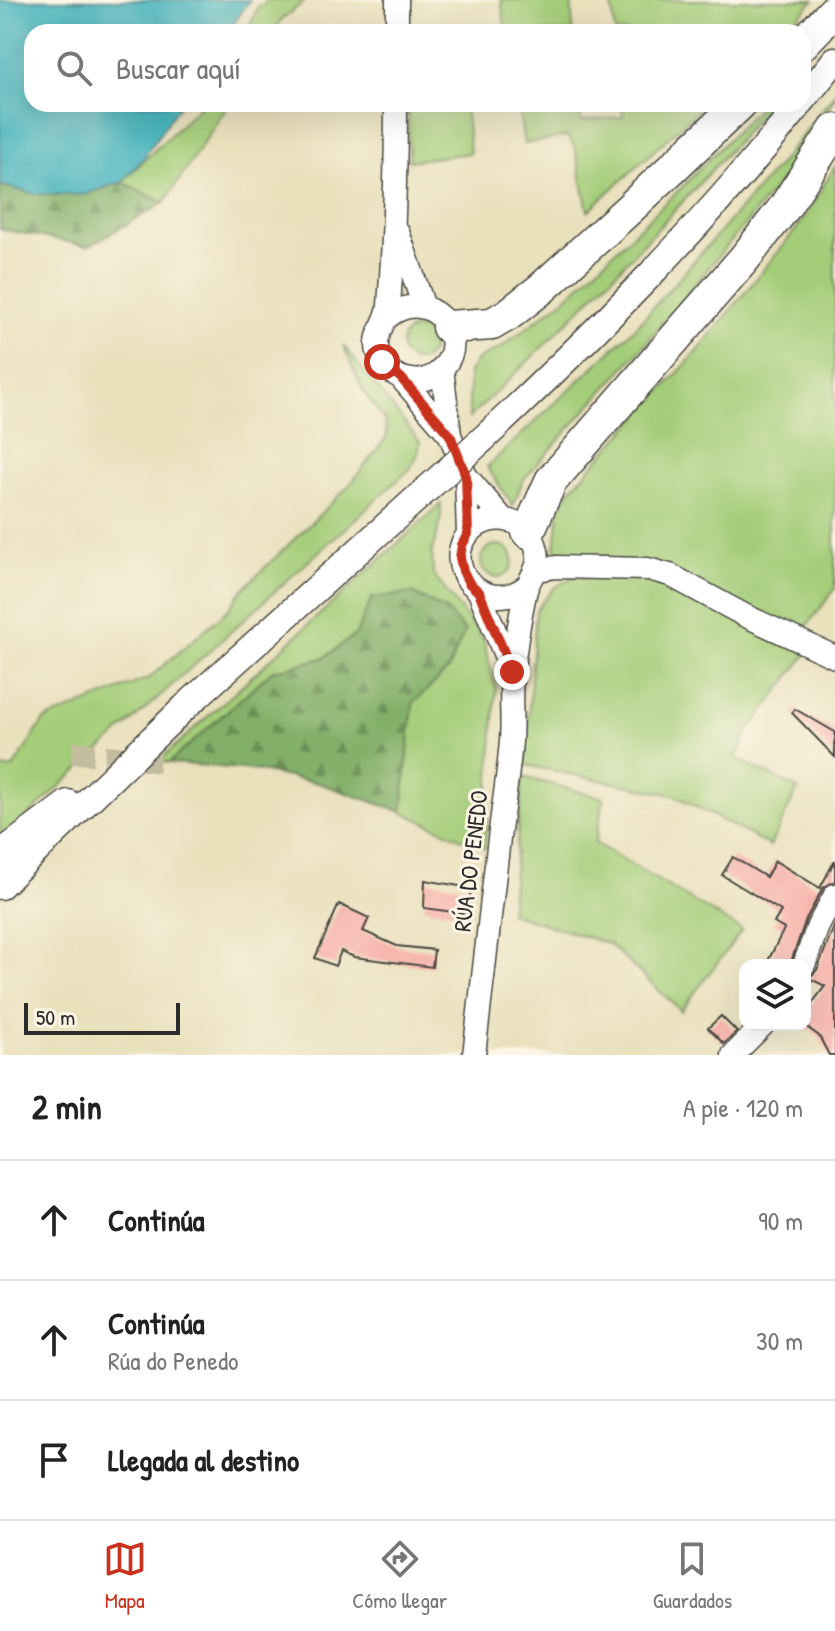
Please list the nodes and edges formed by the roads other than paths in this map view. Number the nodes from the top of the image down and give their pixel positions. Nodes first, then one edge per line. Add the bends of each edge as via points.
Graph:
1 (397, 0) edge
2 (835, 10) edge
3 (397, 24) edge
4 (811, 35) edge
5 (835, 60) edge
6 (811, 90) edge
7 (396, 112) edge
8 (732, 112) edge
9 (793, 112) edge
10 (835, 130) edge
11 (395, 224) junction
12 (424, 307) junction
13 (388, 317) junction
14 (448, 327) junction
15 (442, 368) junction
16 (401, 378) junction
17 (450, 435) junction
18 (466, 476) junction
19 (516, 526) junction
20 (468, 534) junction
21 (532, 578) junction
22 (479, 592) junction
23 (835, 657) edge
24 (512, 672) junction
25 (185, 707) junction
26 (0, 854) edge
27 (0, 886) edge
28 (835, 895) edge
29 (806, 959) edge
30 (757, 1031) edge
31 (474, 1055) edge
32 (733, 1055) edge

1 - 3 street
2 - 4 highway
5 - 6 main road
7 - 11 street
8 - 14 highway via 509,314 492,324
9 - 25 main road, bridge via 668,258 588,340
10 - 19 highway via 744,259
11 - 12 street
11 - 13 street
12 - 13 street via 405,307
12 - 14 street via 439,314
13 - 16 street via 377,339 378,351 382,362
14 - 15 street via 452,349
15 - 16 street via 423,380
15 - 17 street
16 - 17 street
17 - 18 street
18 - 19 street
18 - 20 street
19 - 20 street via 490,520
19 - 21 street via 537,546
20 - 22 street via 460,558 469,583
21 - 22 street via 519,592 499,597
21 - 23 street via 556,567 648,569
21 - 24 street, RÚA DO PENEDO
22 - 24 street, RÚA DO PENEDO
24 - 31 street, RÚA DO PENEDO via 512,741
25 - 26 main road
25 - 27 main road
28 - 29 street
30 - 32 street

